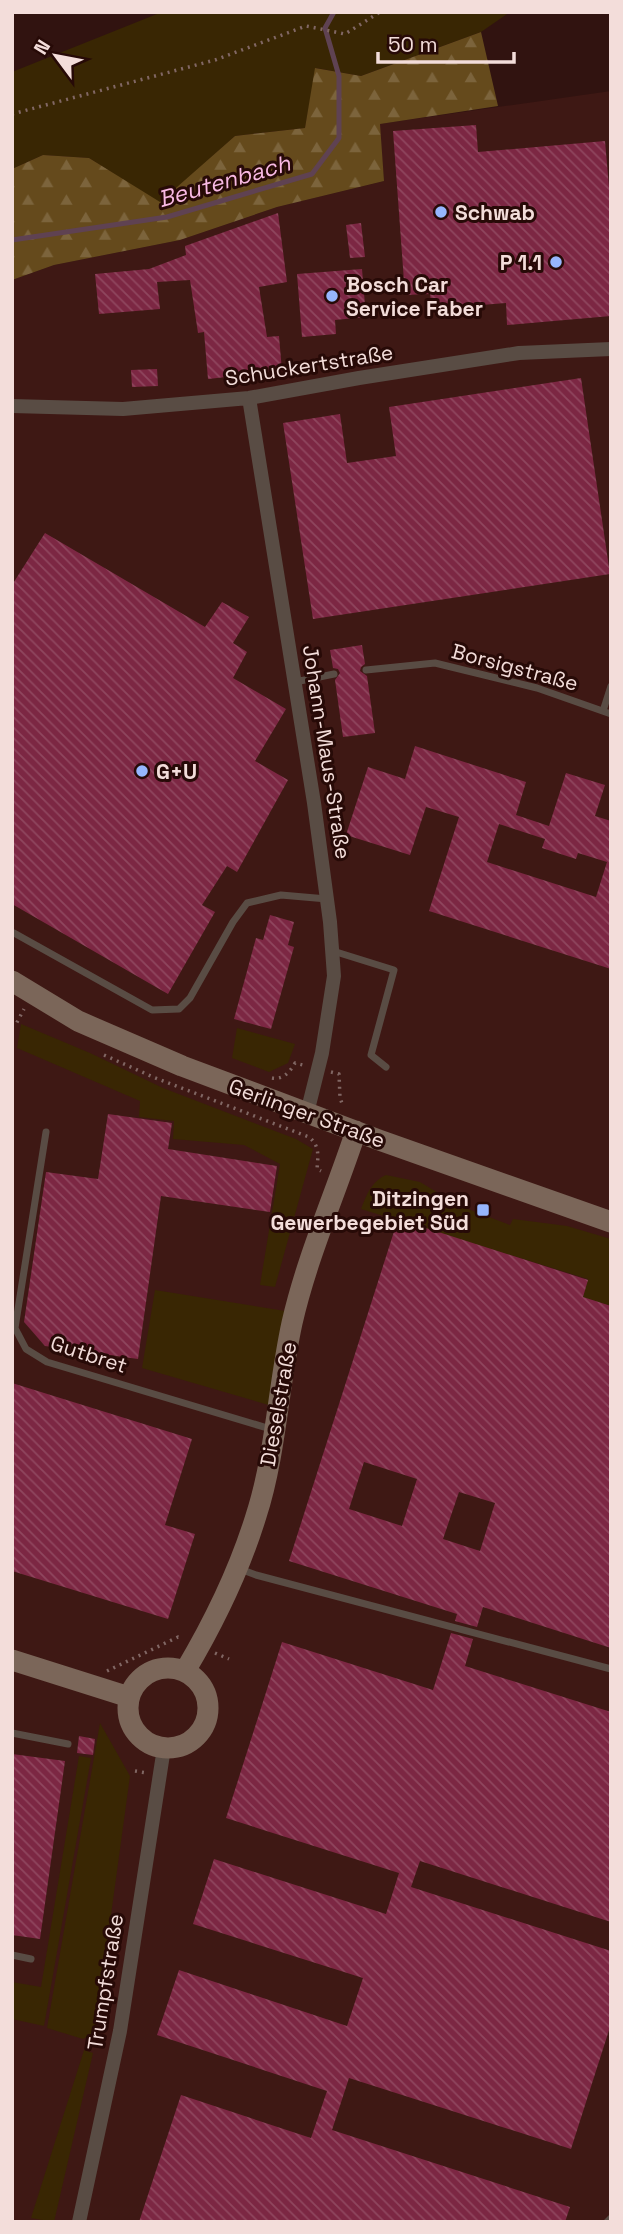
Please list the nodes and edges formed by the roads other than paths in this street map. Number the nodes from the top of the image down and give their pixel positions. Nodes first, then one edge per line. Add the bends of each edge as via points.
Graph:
1 (611, 349) edge
2 (249, 398) junction
3 (12, 406) edge
4 (366, 670) dead end
5 (334, 674) dead end
6 (295, 682) junction
7 (611, 686) edge
8 (607, 712) edge
9 (327, 899) junction
10 (14, 933) dead end
11 (332, 950) junction
12 (12, 981) edge
13 (386, 1067) dead end
14 (307, 1113) junction
15 (356, 1131) junction
16 (46, 1132) dead end
17 (611, 1222) edge
18 (275, 1430) junction
19 (237, 1567) junction
20 (12, 1660) edge
21 (611, 1669) edge
22 (185, 1671) junction
23 (129, 1697) junction
24 (12, 1733) edge
25 (68, 1744) dead end
26 (164, 1748) junction
27 (12, 1955) edge
28 (31, 1959) dead end
29 (79, 2222) edge

1 - 2 street, Schuckertstraße via 519,353
2 - 3 street, Schuckertstraße via 123,409
2 - 6 street, Johann-Maus-Straße
4 - 8 lane, Borsigstraße via 435,663 537,688
5 - 6 lane
6 - 9 street, Johann-Maus-Straße
7 - 8 lane
9 - 10 lane via 281,895 247,903 190,998 170,1011 152,1010
9 - 11 street, Johann-Maus-Straße
11 - 13 lane via 394,970 371,1055
11 - 14 street, Johann-Maus-Straße via 334,976 326,1035
12 - 14 street, Gerlinger Straße via 125,1043
14 - 15 street, Gerlinger Straße
15 - 17 street, Gerlinger Straße
15 - 18 street, Dieselstraße via 292,1323
16 - 18 lane, Gutbret via 15,1328 26,1349 47,1362
18 - 19 street, Dieselstraße via 257,1515
19 - 21 lane
19 - 22 street, Dieselstraße
20 - 23 street
22 - 23 street via 151,1671
22 - 26 street via 205,1690 207,1719 191,1742
23 - 26 street via 131,1724 139,1736
24 - 25 lane
26 - 29 street, Trumpfstraße via 120,2031
27 - 28 lane

